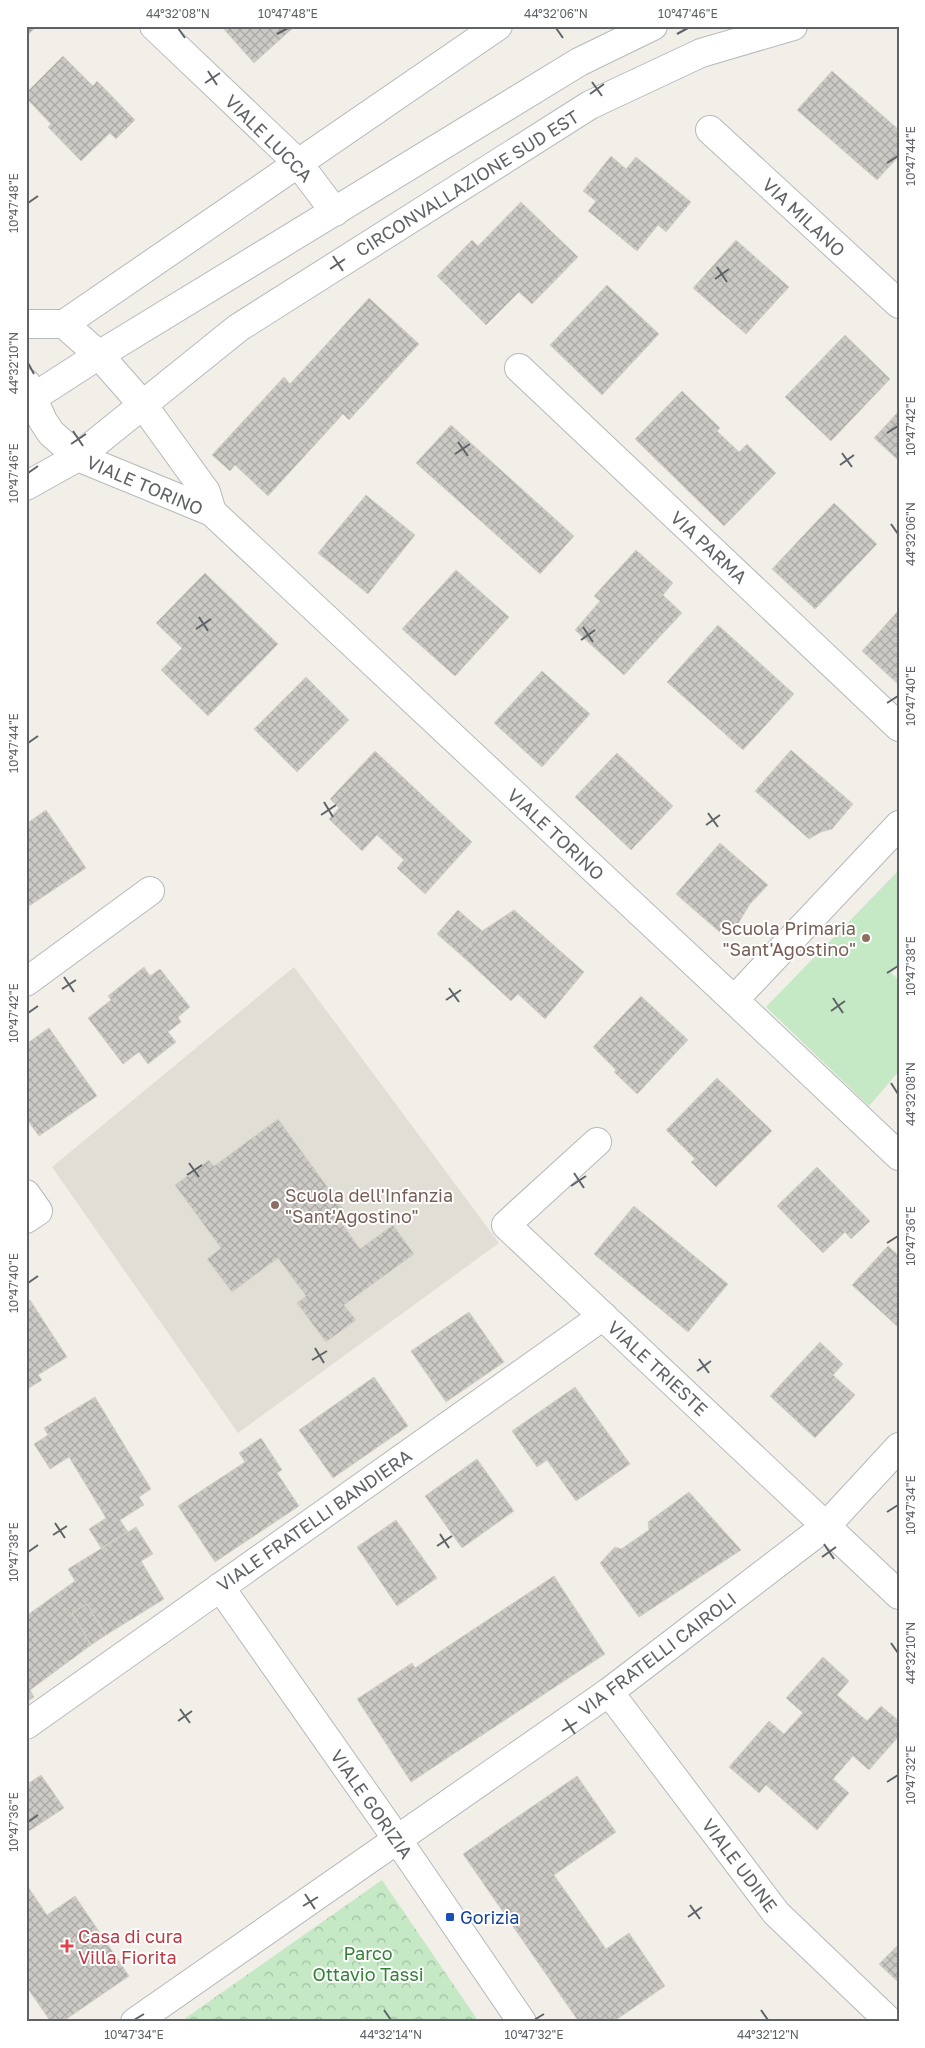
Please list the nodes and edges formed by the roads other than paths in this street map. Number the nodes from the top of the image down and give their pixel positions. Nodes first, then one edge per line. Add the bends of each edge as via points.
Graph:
1 (154, 26) edge
2 (498, 26) edge
3 (652, 26) edge
4 (793, 26) edge
5 (710, 130) dead end
6 (298, 162) junction
7 (335, 212) junction
8 (899, 304) edge
9 (26, 324) edge
10 (64, 324) junction
11 (99, 355) junction
12 (519, 368) dead end
13 (28, 394) edge
14 (143, 405) junction
15 (78, 457) junction
16 (26, 486) edge
17 (212, 512) junction
18 (899, 727) edge
19 (899, 825) edge
20 (150, 891) dead end
21 (26, 982) edge
22 (734, 1000) junction
23 (597, 1142) dead end
24 (899, 1156) edge
25 (603, 1316) junction
26 (899, 1447) edge
27 (826, 1526) junction
28 (220, 1587) junction
29 (899, 1595) edge
30 (608, 1692) junction
31 (26, 1725) edge
32 (397, 1839) junction
33 (134, 2022) edge
34 (522, 2022) edge
35 (890, 2022) edge

1 - 6 street, VIALE LUCCA
2 - 6 street
3 - 7 street via 579,62
4 - 14 street, CIRCONVALLAZIONE SUD EST via 701,53 590,105 238,328
5 - 8 street, VIA MILANO
6 - 7 street, VIALE LUCCA
6 - 10 street
7 - 11 street
9 - 10 street
10 - 11 street
11 - 13 street
11 - 14 street
12 - 18 street, VIA PARMA
13 - 15 street via 50,433
14 - 15 street, CIRCONVALLAZIONE SUD EST
14 - 17 street, VIALE TORINO via 206,492
15 - 16 street, CIRCONVALLAZIONE SUD EST
15 - 17 street, VIALE TORINO
17 - 22 street, VIALE TORINO
19 - 22 street
20 - 21 street
22 - 24 street, VIALE TORINO
23 - 25 street, VIALE TRIESTE via 506,1225
25 - 27 street, VIALE TRIESTE
25 - 28 street, VIALE FRATELLI BANDIERA
26 - 27 street, VIA FRATELLI CAIROLI
27 - 29 street, VIALE TRIESTE
27 - 30 street, VIA FRATELLI CAIROLI
28 - 31 street, VIALE FRATELLI BANDIERA
28 - 32 street, VIALE GORIZIA
30 - 32 street, VIA FRATELLI CAIROLI
30 - 35 street, VIALE UDINE via 776,1914
32 - 33 street, VIA FRATELLI CAIROLI
32 - 34 street, VIALE GORIZIA

